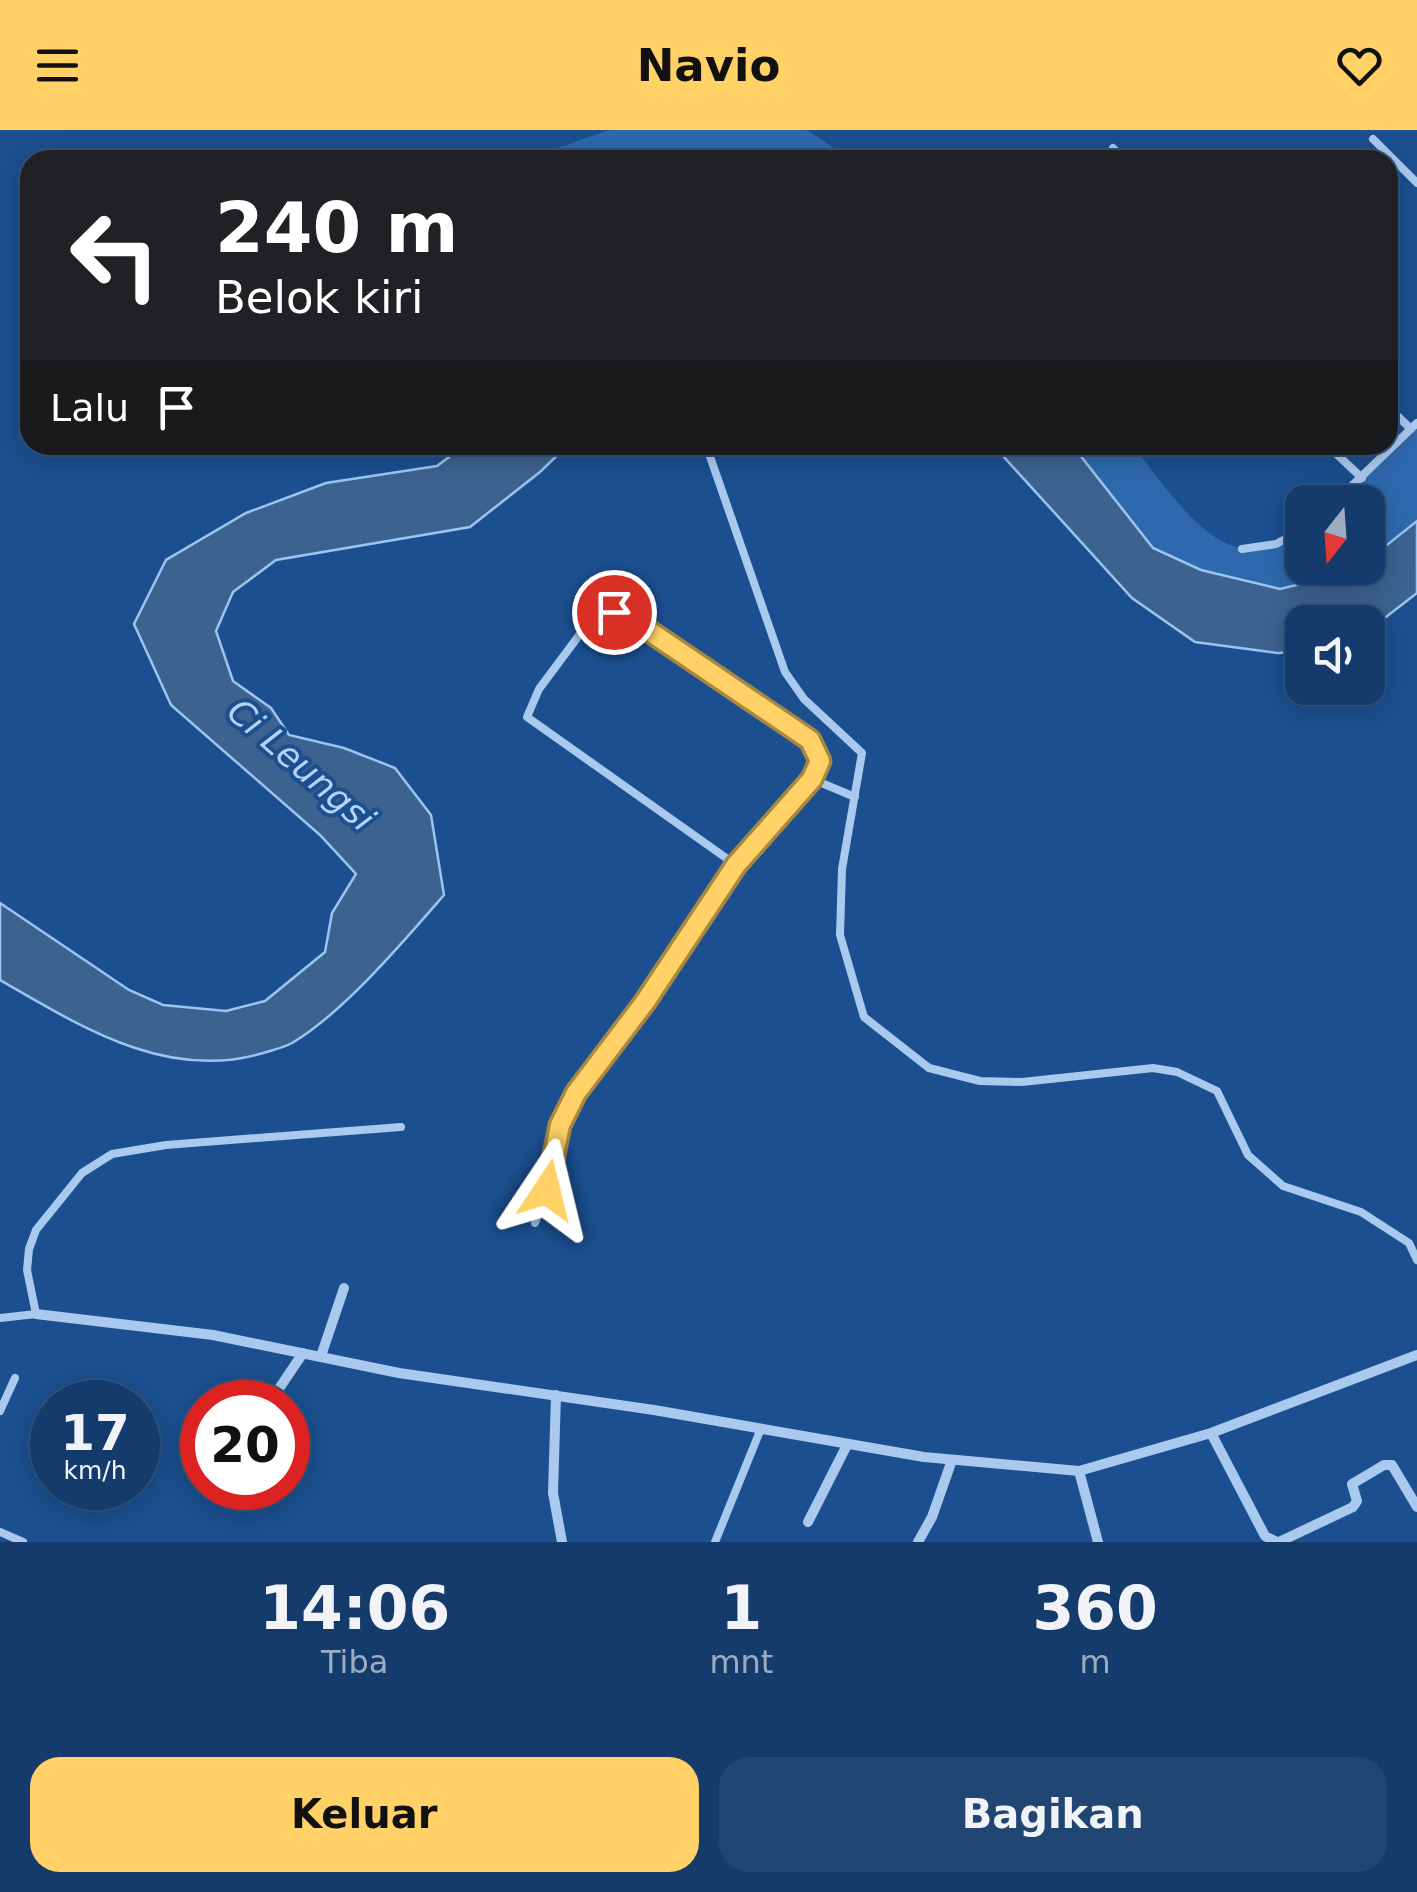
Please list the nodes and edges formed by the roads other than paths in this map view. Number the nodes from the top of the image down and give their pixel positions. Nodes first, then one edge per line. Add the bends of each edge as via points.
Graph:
1 (1373, 139) dead end
2 (1112, 148) dead end
3 (1114, 150) edge
4 (1384, 150) edge
5 (1398, 164) edge
6 (1417, 183) edge
7 (710, 455) edge
8 (1338, 455) edge
9 (1385, 455) edge
10 (1362, 478) junction
11 (1354, 485) edge
12 (1285, 539) edge
13 (1242, 548) dead end
14 (812, 779) junction
15 (855, 797) junction
16 (736, 865) junction
17 (401, 1127) dead end
18 (536, 1223) dead end
19 (1417, 1260) edge
20 (344, 1288) dead end
21 (36, 1314) junction
22 (0, 1318) edge
23 (303, 1353) junction
24 (1417, 1355) edge
25 (321, 1356) junction
26 (14, 1378) dead end
27 (285, 1380) edge
28 (556, 1395) junction
29 (0, 1411) edge
30 (760, 1431) junction
31 (1211, 1433) junction
32 (846, 1445) junction
33 (952, 1460) junction
34 (1079, 1471) junction
35 (1417, 1507) edge
36 (808, 1522) dead end
37 (0, 1532) edge
38 (22, 1542) edge
39 (562, 1542) edge
40 (715, 1542) edge
41 (918, 1542) edge
42 (1098, 1542) edge
43 (1278, 1542) edge

1 - 4 lane
2 - 3 lane
5 - 6 lane
7 - 15 lane via 786,672 804,699 862,753
8 - 10 lane
9 - 10 lane
10 - 11 lane
12 - 13 lane
14 - 15 lane
14 - 16 lane
14 - 16 lane via 820,761 810,740 627,616 604,612 592,618 539,689 528,717
15 - 19 lane via 842,869 840,935 864,1018 929,1068 980,1081 1153,1068 1178,1072 1217,1091 1248,1155 1283,1186 1361,1212 1409,1243
16 - 18 lane via 576,1093 560,1125
17 - 21 lane via 112,1154 82,1173 36,1230 28,1270
20 - 25 street
21 - 22 lane
21 - 23 street
23 - 25 street
23 - 27 street
24 - 31 street
25 - 28 street
26 - 29 lane
28 - 30 street
28 - 39 street via 553,1493
30 - 32 street
30 - 40 lane
31 - 34 street
31 - 43 street via 1265,1536
32 - 33 street
32 - 36 street
33 - 34 street
33 - 41 street
34 - 42 street
35 - 43 street via 1392,1465 1384,1465 1352,1484 1353,1507
37 - 38 lane

